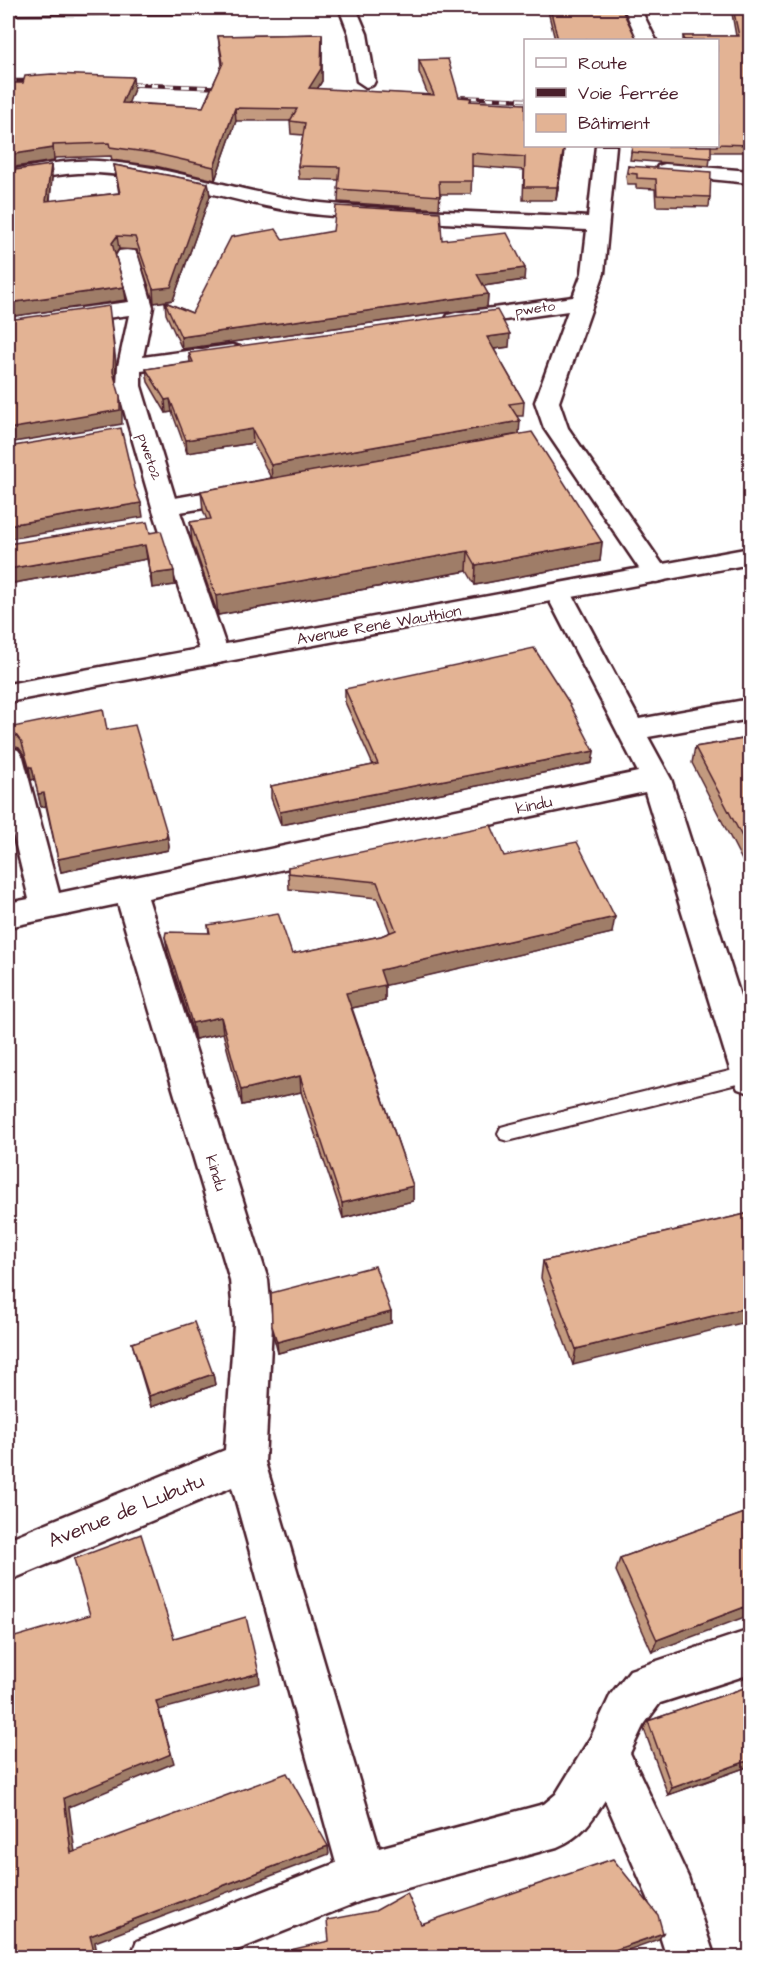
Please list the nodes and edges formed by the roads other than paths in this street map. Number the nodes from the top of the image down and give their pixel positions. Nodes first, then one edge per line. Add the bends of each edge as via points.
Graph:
1 (200, 8) edge
2 (346, 8) edge
3 (632, 8) edge
4 (8, 9) edge
5 (647, 39) edge
6 (366, 81) dead end
7 (612, 160) edge
8 (649, 169) edge
9 (8, 176) edge
10 (750, 177) edge
11 (598, 224) junction
12 (127, 256) dead end
13 (584, 302) junction
14 (142, 307) junction
15 (8, 324) edge
16 (433, 324) edge
17 (258, 348) edge
18 (130, 366) junction
19 (270, 488) edge
20 (160, 519) junction
21 (750, 556) edge
22 (656, 574) junction
23 (558, 592) junction
24 (215, 655) junction
25 (8, 693) edge
26 (750, 709) edge
27 (630, 730) junction
28 (8, 757) edge
29 (656, 779) junction
30 (130, 890) junction
31 (47, 906) junction
32 (8, 915) edge
33 (748, 1065) edge
34 (508, 1133) dead end
35 (245, 1462) junction
36 (8, 1560) edge
37 (750, 1652) edge
38 (607, 1753) junction
39 (363, 1876) junction
40 (154, 1958) edge
41 (691, 1958) edge

1 - 4 street
2 - 6 street via 358,34
3 - 5 street
7 - 11 street
8 - 10 street
9 - 11 street via 107,168 322,210
11 - 13 street via 593,273
12 - 14 street, pweto2
13 - 16 street, pweto
13 - 22 street via 547,402 550,438
14 - 15 street
14 - 18 street, pweto2
17 - 18 street
18 - 20 street, pweto2 via 129,432
19 - 20 street
20 - 24 street, pweto2
21 - 22 street, Avenue René Wauthion
22 - 23 street, Avenue René Wauthion
23 - 24 street, Avenue René Wauthion
23 - 27 street
24 - 25 street, Avenue René Wauthion
26 - 27 street
27 - 29 street
28 - 31 street
29 - 30 street, kindu
29 - 33 street
30 - 31 street, kindu
30 - 35 street, kindu via 249,1281 254,1325
31 - 32 street, kindu
33 - 34 lane
35 - 36 street, Avenue de Lubutu
35 - 39 street, kindu
37 - 38 street via 646,1686 627,1710
38 - 39 street via 572,1810 557,1824
38 - 41 street via 671,1894
39 - 40 street

